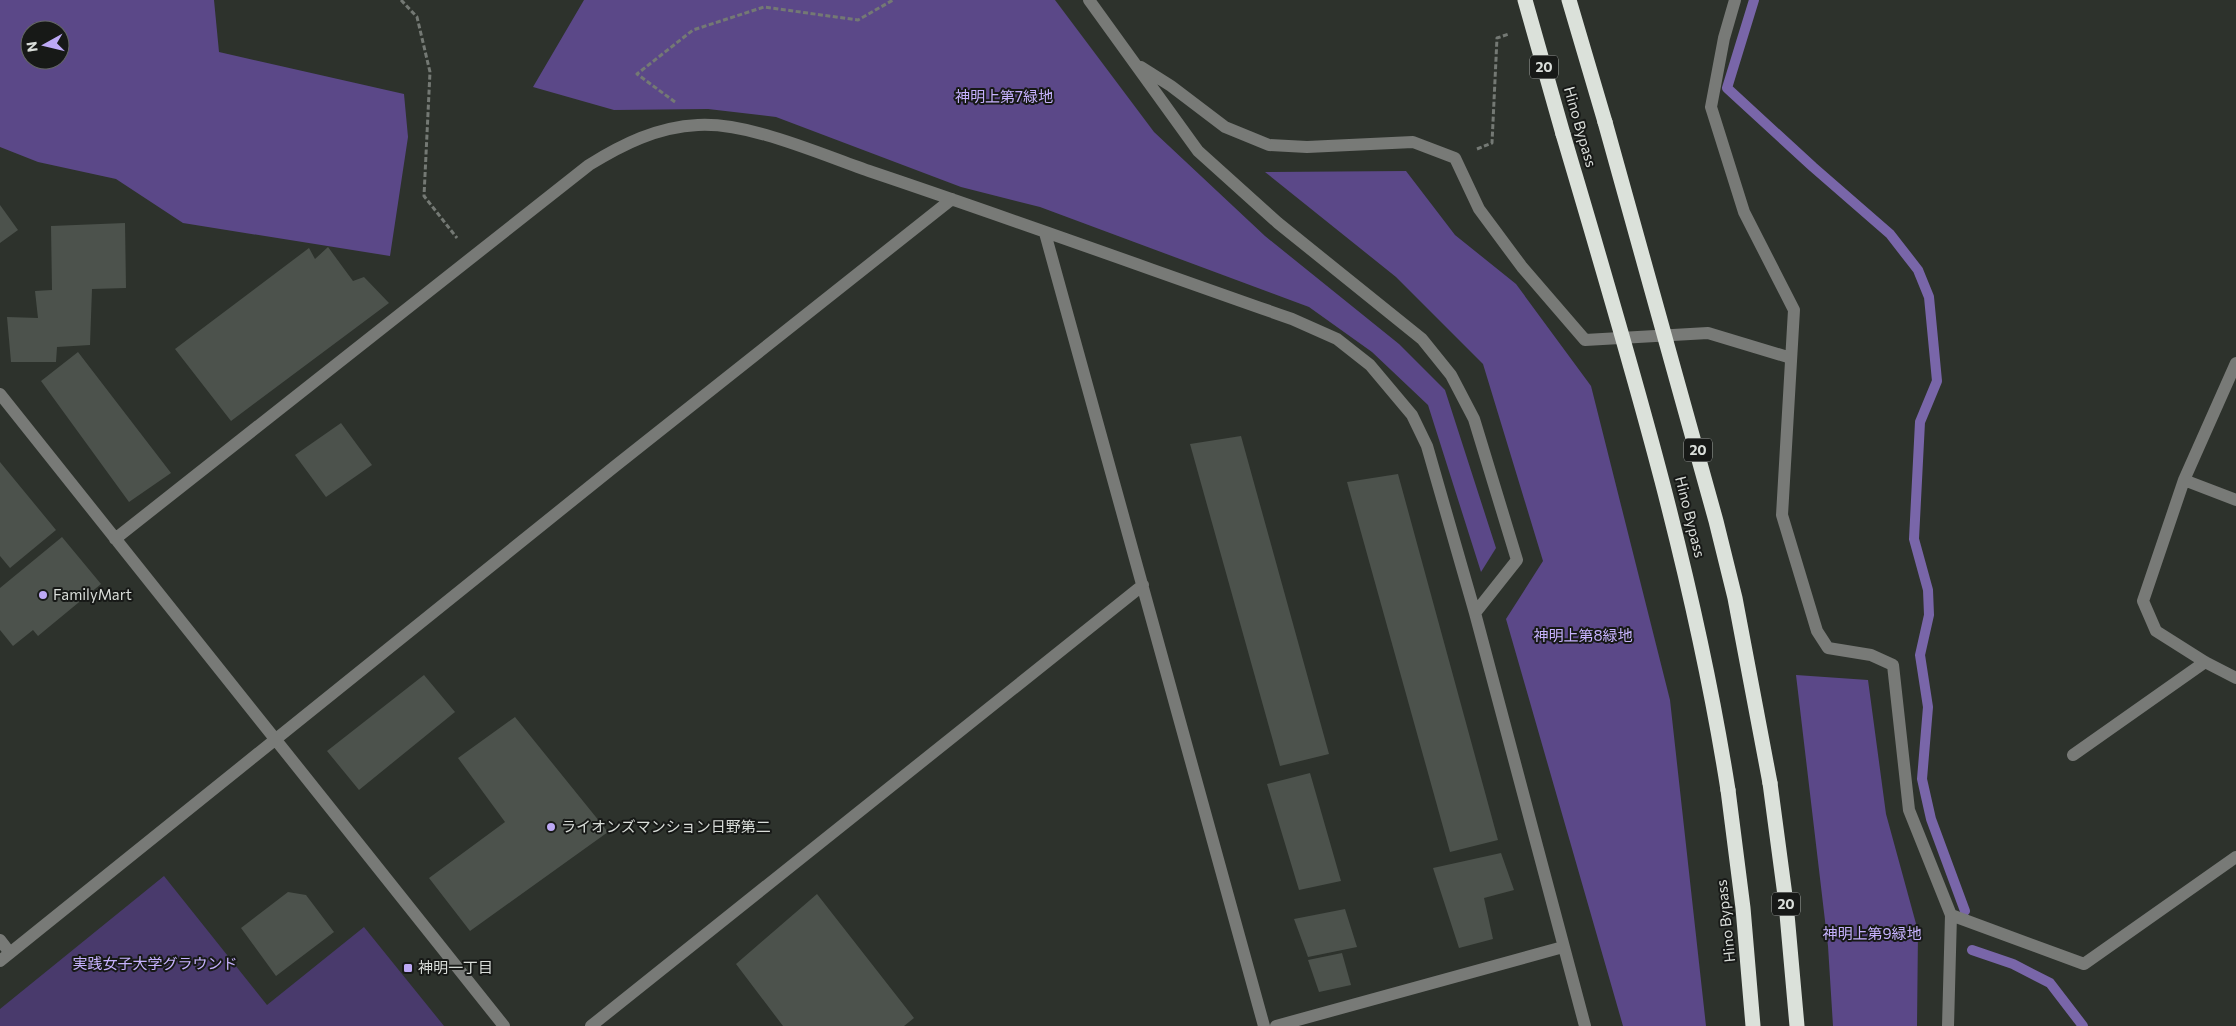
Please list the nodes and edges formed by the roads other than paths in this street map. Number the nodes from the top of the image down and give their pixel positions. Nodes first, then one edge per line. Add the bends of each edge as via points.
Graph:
1 (1088, 0) edge
2 (1525, 0) edge
3 (1569, 0) edge
4 (1735, 0) edge
5 (1134, 63) junction
6 (952, 199) junction
7 (1045, 233) junction
8 (1791, 358) junction
9 (2236, 363) edge
10 (0, 394) edge
11 (2184, 480) junction
12 (2236, 500) edge
13 (115, 539) junction
14 (1143, 586) junction
15 (1475, 613) junction
16 (2205, 662) junction
17 (2236, 678) edge
18 (276, 738) junction
19 (2073, 755) dead end
20 (2236, 857) edge
21 (1951, 915) junction
22 (0, 940) edge
23 (1563, 947) junction
24 (5, 957) edge
25 (504, 1026) edge
26 (591, 1026) edge
27 (1264, 1026) edge
28 (1276, 1026) edge
29 (1585, 1026) edge
30 (1753, 1026) edge
31 (1797, 1026) edge
32 (1948, 1026) edge

1 - 5 street
2 - 30 highway, Hino Bypass / 20, bridge via 1654,448 1702,648 1728,790
3 - 31 highway, Hino Bypass / 20, bridge via 1716,521 1737,608 1770,783 1786,902
4 - 8 street via 1710,106 1744,212 1794,310
5 - 8 street via 1225,127 1269,145 1307,147 1413,142 1456,158 1479,209 1522,267 1584,340 1708,333
5 - 15 street via 1198,151 1278,223 1422,338 1451,375 1474,418 1517,560
6 - 7 street
6 - 13 street via 767,136 730,127 698,125 666,130 625,143 589,165
6 - 18 street
7 - 14 street
7 - 15 street via 1315,328 1337,339 1370,365 1412,415 1427,446
8 - 21 street via 1782,515 1817,631 1828,648 1870,655 1892,665 1909,810
9 - 11 street
10 - 13 street
11 - 12 street
11 - 16 street via 2143,601 2156,631
13 - 18 street
14 - 26 street
14 - 27 street
15 - 23 street
16 - 17 street
16 - 19 street
18 - 24 street
18 - 25 street
20 - 21 street via 2084,964
21 - 32 street
22 - 24 street
23 - 28 street
23 - 29 street

